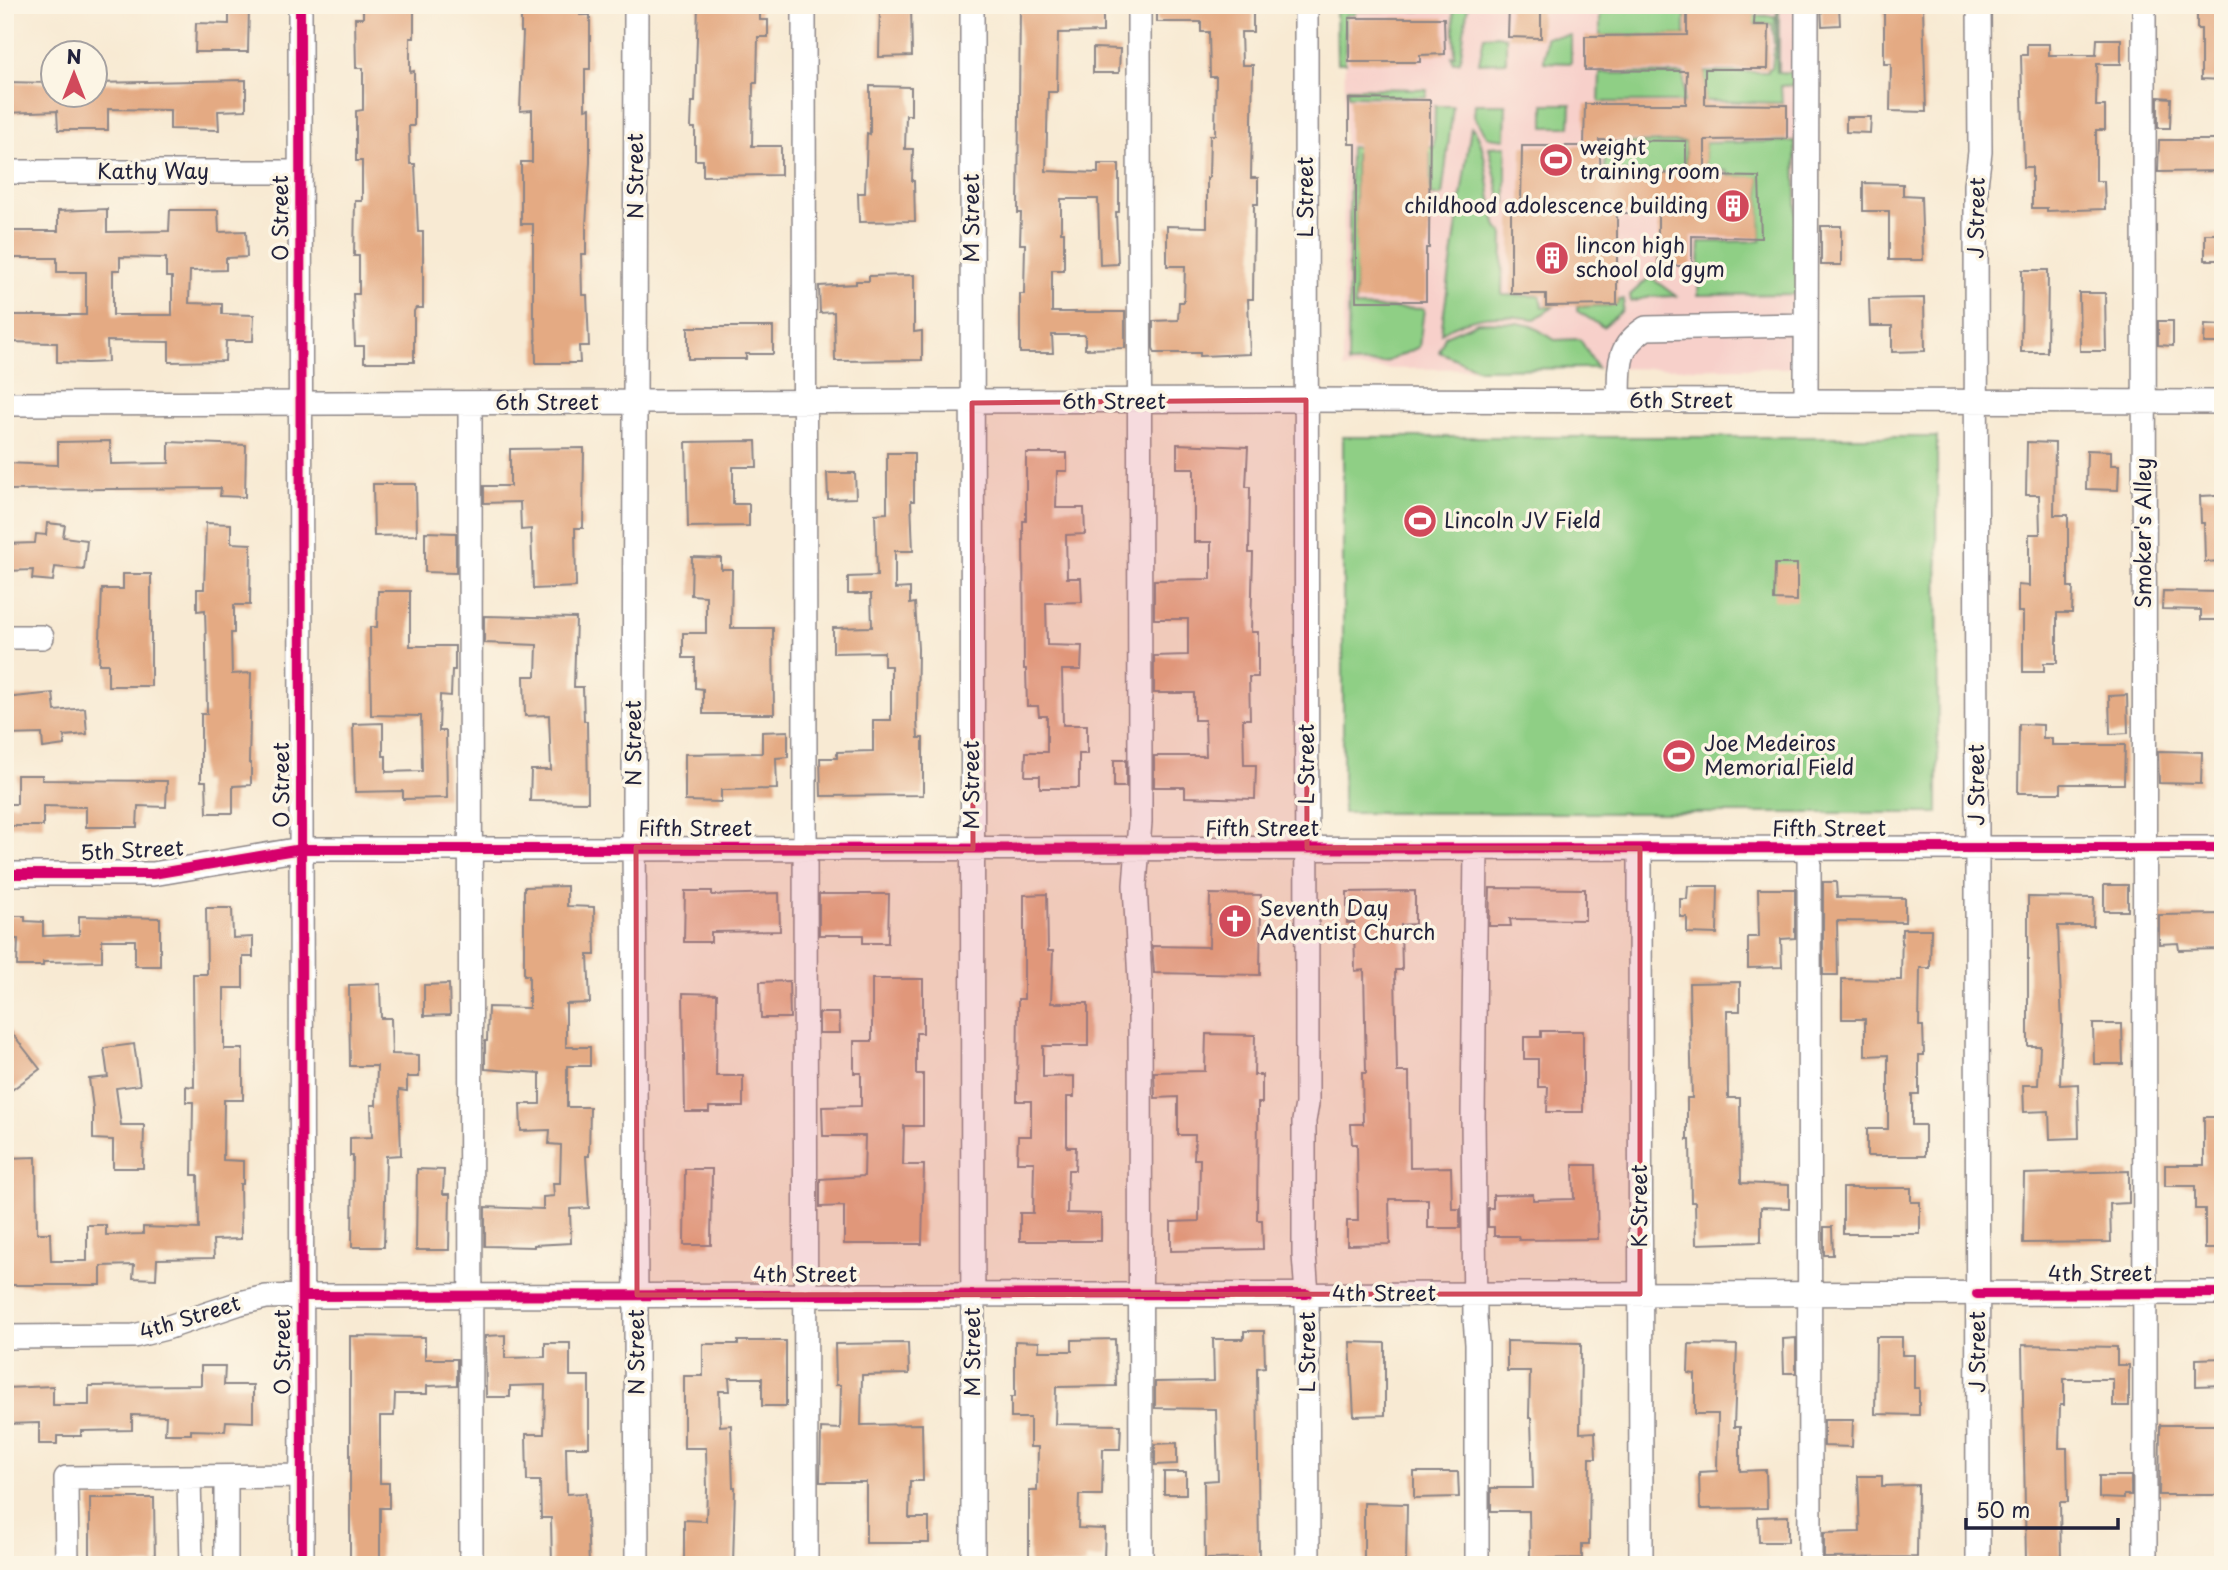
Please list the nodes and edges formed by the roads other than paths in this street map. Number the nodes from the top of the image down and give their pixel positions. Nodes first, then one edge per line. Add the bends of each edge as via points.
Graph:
1 (300, 5) edge
2 (636, 5) edge
3 (804, 5) edge
4 (972, 5) edge
5 (1139, 5) edge
6 (1306, 5) edge
7 (1807, 5) edge
8 (1979, 5) edge
9 (2144, 5) edge
10 (5, 172) edge
11 (300, 172) junction
12 (1806, 325) junction
13 (1306, 400) junction
14 (1976, 400) junction
15 (1619, 401) junction
16 (1805, 401) junction
17 (2144, 401) junction
18 (301, 402) junction
19 (636, 402) junction
20 (1139, 402) junction
21 (2223, 402) edge
22 (470, 403) junction
23 (804, 403) junction
24 (972, 403) junction
25 (5, 404) edge
26 (5, 637) edge
27 (42, 637) dead end
28 (636, 847) junction
29 (1138, 848) junction
30 (1307, 848) junction
31 (1476, 848) junction
32 (1640, 848) junction
33 (1809, 848) junction
34 (1977, 848) junction
35 (2145, 848) junction
36 (2223, 848) edge
37 (301, 849) junction
38 (470, 849) junction
39 (805, 849) junction
40 (972, 849) junction
41 (5, 874) edge
42 (2223, 1293) edge
43 (973, 1294) junction
44 (1141, 1294) junction
45 (1307, 1294) junction
46 (1475, 1294) junction
47 (1640, 1294) junction
48 (1810, 1294) junction
49 (1978, 1294) junction
50 (2145, 1294) junction
51 (471, 1295) junction
52 (637, 1295) junction
53 (806, 1295) junction
54 (302, 1296) junction
55 (5, 1337) edge
56 (302, 1476) junction
57 (226, 1477) junction
58 (189, 1478) junction
59 (67, 1565) edge
60 (191, 1565) edge
61 (226, 1565) edge
62 (302, 1565) edge
63 (471, 1565) edge
64 (637, 1565) edge
65 (806, 1565) edge
66 (973, 1565) edge
67 (1141, 1565) edge
68 (1308, 1565) edge
69 (1477, 1565) edge
70 (1641, 1565) edge
71 (1810, 1565) edge
72 (1978, 1565) edge
73 (2145, 1565) edge

1 - 11 street, O Street
2 - 19 street, N Street
3 - 23 street
4 - 24 street, M Street
5 - 20 street
6 - 13 street, L Street
7 - 12 street
8 - 14 street, J Street
9 - 17 street, Smoker's Alley
10 - 11 street, Kathy Way
11 - 18 street, O Street
12 - 15 street via 1646,328 1631,338 1621,356
12 - 16 street
13 - 15 street, 6th Street
13 - 20 street, 6th Street
13 - 30 street, L Street
14 - 16 street, 6th Street
14 - 17 street, 6th Street
14 - 34 street, J Street
15 - 16 street, 6th Street
17 - 21 street, 6th Street
17 - 35 street, Smoker's Alley
18 - 22 street, 6th Street
18 - 25 street, 6th Street
18 - 37 street, O Street
19 - 22 street, 6th Street
19 - 23 street, 6th Street
19 - 28 street, N Street
20 - 24 street, 6th Street
20 - 29 street
22 - 38 street
23 - 24 street, 6th Street
23 - 39 street
24 - 40 street, M Street
26 - 27 street
28 - 38 street, Fifth Street
28 - 39 street, Fifth Street
28 - 52 street, N Street
29 - 30 street, Fifth Street
29 - 40 street, Fifth Street
29 - 44 street
30 - 31 street, Fifth Street
30 - 45 street, L Street
31 - 32 street, Fifth Street
31 - 46 street
32 - 33 street, Fifth Street
32 - 47 street, K Street
33 - 34 street, Fifth Street
33 - 48 street
34 - 35 street, Fifth Street
34 - 49 street, J Street
35 - 36 street, Fifth Street
35 - 50 street, Smoker's Alley
37 - 38 street, Fifth Street
37 - 41 street, 5th Street via 153,874
37 - 54 street, O Street
38 - 51 street
39 - 40 street, Fifth Street
39 - 53 street
40 - 43 street, M Street
42 - 50 street, 4th Street
43 - 44 street, 4th Street
43 - 53 street, 4th Street
43 - 66 street, M Street
44 - 45 street, 4th Street
44 - 67 street
45 - 46 street, 4th Street
45 - 68 street, L Street
46 - 47 street, 4th Street
46 - 69 street
47 - 48 street, 4th Street
47 - 70 street, K Street
48 - 49 street, 4th Street
48 - 71 street
49 - 50 street, 4th Street
49 - 72 street, J Street
50 - 73 street, Smoker's Alley
51 - 52 street, 4th Street
51 - 54 street, 4th Street
51 - 63 street
52 - 53 street, 4th Street
52 - 64 street, N Street
53 - 65 street
54 - 55 street, 4th Street via 265,1297 134,1336
54 - 56 street, O Street
56 - 57 street
56 - 62 street, O Street
57 - 58 street
57 - 61 street
58 - 59 street via 66,1479
58 - 60 street

